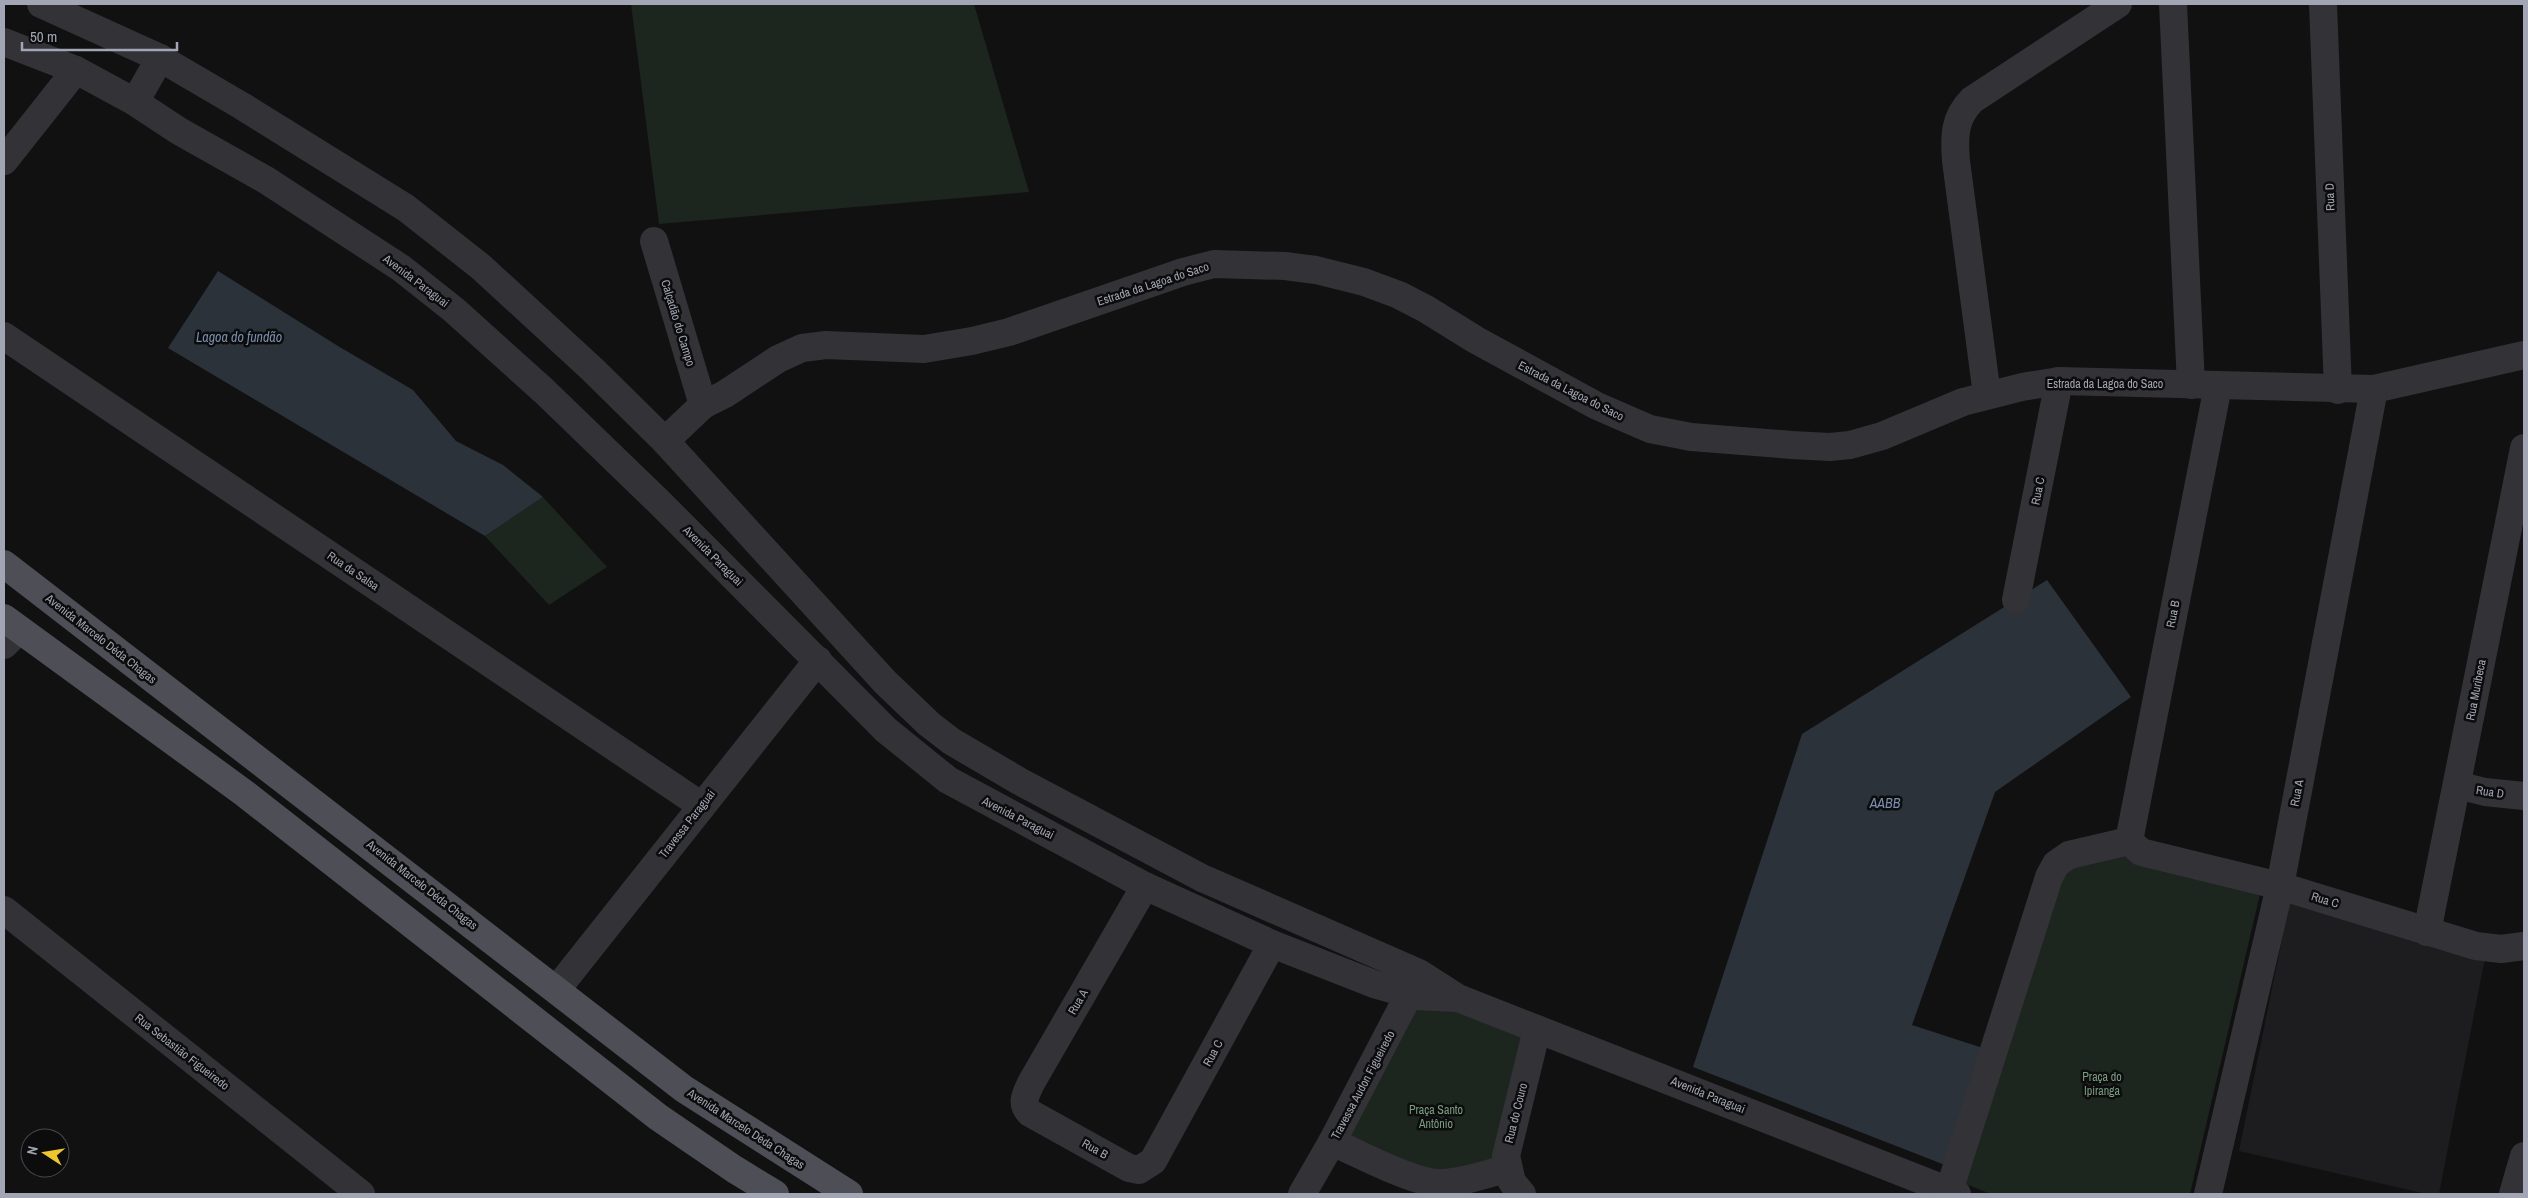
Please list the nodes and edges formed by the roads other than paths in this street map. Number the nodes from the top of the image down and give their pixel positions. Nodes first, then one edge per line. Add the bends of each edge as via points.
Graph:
1 (41, 4) edge
2 (2118, 4) edge
3 (2173, 4) edge
4 (2323, 4) edge
5 (4, 42) edge
6 (160, 58) junction
7 (76, 70) junction
8 (135, 102) junction
9 (4, 161) edge
10 (654, 241) dead end
11 (4, 336) edge
12 (2524, 355) edge
13 (2060, 381) junction
14 (2191, 385) junction
15 (2218, 386) junction
16 (2374, 389) junction
17 (2338, 390) junction
18 (1987, 395) junction
19 (703, 405) junction
20 (665, 441) junction
21 (2524, 448) edge
22 (4, 564) edge
23 (2016, 600) dead end
24 (9, 631) edge
25 (818, 660) junction
26 (2457, 785) junction
27 (2524, 796) edge
28 (702, 806) junction
29 (2129, 842) junction
30 (1145, 886) junction
31 (2280, 886) junction
32 (452, 908) junction
33 (4, 910) edge
34 (2427, 932) junction
35 (487, 935) junction
36 (429, 938) junction
37 (1272, 944) junction
38 (2524, 946) edge
39 (465, 966) junction
40 (1415, 983) junction
41 (558, 989) junction
42 (1537, 1029) junction
43 (1038, 1117) joint
44 (1332, 1142) junction
45 (2524, 1156) edge
46 (1153, 1161) joint
47 (1507, 1169) junction
48 (1953, 1193) edge
49 (362, 1194) edge
50 (775, 1194) edge
51 (849, 1194) edge
52 (1302, 1194) edge
53 (1522, 1194) edge
54 (2208, 1194) edge
55 (2513, 1194) edge

1 - 6 street, Avenida Paraguai
2 - 18 street via 1972,100 1956,124 1956,161
3 - 14 street
4 - 17 street, Rua D
5 - 7 street, Avenida Paraguai
6 - 8 street
6 - 20 street, Avenida Paraguai via 406,208 481,267
7 - 8 street, Avenida Paraguai
7 - 9 street
8 - 25 street, Avenida Paraguai via 326,218 401,268 454,310 544,391
10 - 19 street, Calçadão do Campo
11 - 28 street, Rua da Salsa
12 - 16 street, Estrada da Lagoa do Saco
13 - 14 street, Estrada da Lagoa do Saco
13 - 18 street, Estrada da Lagoa do Saco
13 - 23 street, Rua C
14 - 15 street, Estrada da Lagoa do Saco
15 - 17 street, Estrada da Lagoa do Saco
15 - 29 street, Rua B
16 - 17 street, Estrada da Lagoa do Saco
16 - 31 street, Rua A
18 - 19 street, Estrada da Lagoa do Saco via 1882,436 1850,445 1801,445 1691,436 1650,429 1571,394 1398,295 1364,282 1316,270 1239,264 1202,267 1009,332 972,341 924,349 826,345 802,348
19 - 20 street, Estrada da Lagoa do Saco
20 - 40 street, Avenida Paraguai via 885,682 951,741 1019,781 1202,878
21 - 26 street, Rua Muribeca
22 - 32 main road, Avenida Marcelo Déda Chagas
24 - 36 main road via 244,793
25 - 28 street, Travessa Paraguai
25 - 30 street, Avenida Paraguai via 886,730 948,780
26 - 27 street, Rua D
26 - 34 street, Rua Muribeca
28 - 41 street, Travessa Paraguai
29 - 31 street, Rua C via 2141,852
29 - 48 street via 2069,855 2056,864 2049,877
30 - 37 street, Avenida Paraguai
30 - 43 street, Rua A via 1031,1083 1025,1107
31 - 34 street, Rua C
31 - 54 street, Rua A
32 - 35 main road, Avenida Marcelo Déda Chagas
32 - 36 main road
33 - 49 street, Rua Sebastião Figueiredo
34 - 38 street, Rua C via 2489,949
35 - 39 main road
35 - 41 main road, Avenida Marcelo Déda Chagas
36 - 39 main road
37 - 40 street, Avenida Paraguai via 1332,970
37 - 46 street, Rua C
39 - 50 main road via 658,1117
40 - 42 street, Avenida Paraguai
40 - 44 street, Travessa Audon Figueiredo
41 - 51 main road, Avenida Marcelo Déda Chagas via 684,1090
42 - 47 street, Rua do Couro via 1507,1150
42 - 48 street, Avenida Paraguai
43 - 46 street, Rua B via 1133,1170 1145,1168
44 - 47 street via 1434,1183 1463,1180
44 - 52 street, Travessa Audon Figueiredo
45 - 55 street
47 - 53 street

